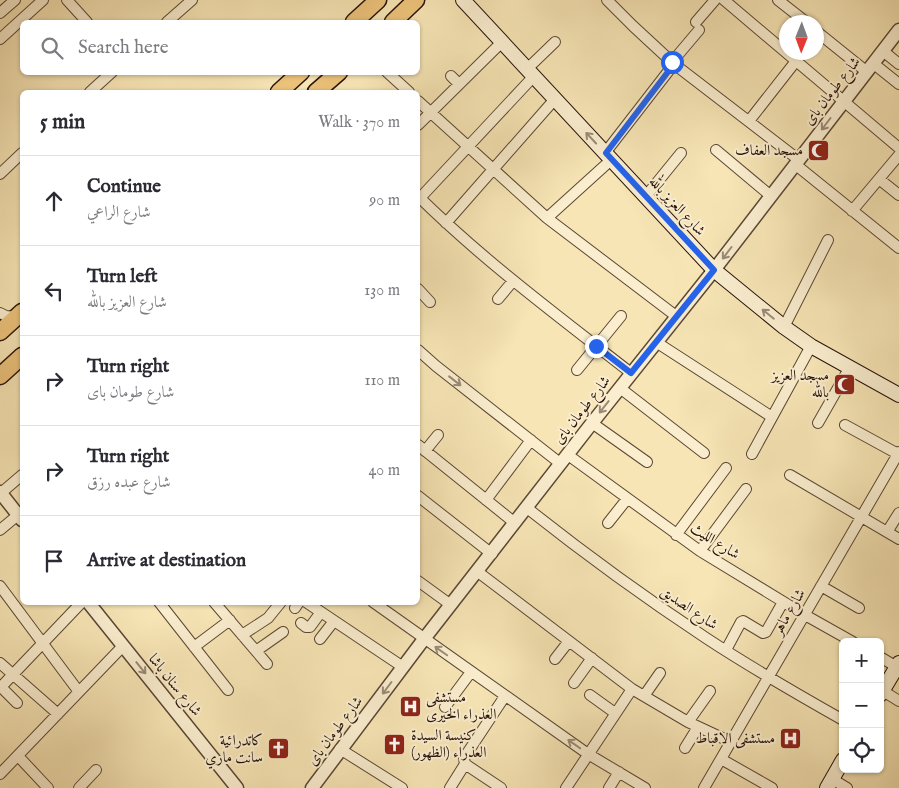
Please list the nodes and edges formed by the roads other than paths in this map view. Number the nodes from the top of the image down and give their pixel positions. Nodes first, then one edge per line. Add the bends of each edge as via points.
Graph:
1 (15, 0) edge
2 (43, 0) edge
3 (68, 0) edge
4 (192, 0) edge
5 (378, 0) edge
6 (416, 0) edge
7 (463, 0) edge
8 (607, 0) edge
9 (715, 0) edge
10 (724, 0) edge
11 (778, 0) edge
12 (0, 13) edge
13 (797, 15) edge
14 (21, 20) edge
15 (85, 20) edge
16 (169, 20) edge
17 (356, 20) edge
18 (395, 20) edge
19 (20, 21) edge
20 (899, 30) edge
21 (824, 36) edge
22 (0, 39) edge
23 (502, 42) junction
24 (555, 42) dead end
25 (883, 51) junction
26 (796, 61) junction
27 (673, 63) junction
28 (899, 64) edge
29 (870, 68) junction
30 (530, 72) junction
31 (109, 75) edge
32 (298, 75) edge
33 (336, 75) edge
34 (390, 75) edge
35 (451, 76) dead end
36 (458, 84) junction
37 (899, 84) edge
38 (92, 90) edge
39 (282, 90) edge
40 (318, 90) edge
41 (407, 90) edge
42 (555, 99) junction
43 (844, 102) junction
44 (420, 103) edge
45 (430, 112) junction
46 (749, 121) junction
47 (420, 123) edge
48 (468, 147) junction
49 (899, 148) edge
50 (716, 150) dead end
51 (681, 153) dead end
52 (20, 155) edge
53 (899, 155) edge
54 (608, 156) junction
55 (797, 162) junction
56 (492, 170) junction
57 (0, 174) edge
58 (879, 179) junction
59 (899, 195) edge
60 (420, 196) edge
61 (646, 196) junction
62 (770, 196) junction
63 (420, 198) edge
64 (852, 210) junction
65 (547, 218) junction
66 (446, 223) junction
67 (828, 240) dead end
68 (897, 242) edge
69 (714, 270) junction
70 (513, 281) junction
71 (420, 291) edge
72 (498, 299) dead end
73 (430, 302) dead end
74 (0, 313) edge
75 (20, 314) edge
76 (620, 316) dead end
77 (676, 316) junction
78 (784, 327) junction
79 (0, 332) edge
80 (656, 342) junction
81 (596, 346) junction
82 (812, 346) junction
83 (420, 352) edge
84 (20, 358) edge
85 (850, 367) junction
86 (578, 370) dead end
87 (631, 373) junction
88 (0, 376) edge
89 (620, 388) junction
90 (899, 395) edge
91 (772, 417) junction
92 (592, 423) junction
93 (818, 423) dead end
94 (846, 425) dead end
95 (438, 435) dead end
96 (531, 440) junction
97 (421, 448) edge
98 (704, 452) dead end
99 (898, 453) edge
100 (752, 454) dead end
101 (565, 460) junction
102 (647, 462) dead end
103 (726, 468) dead end
104 (895, 468) edge
105 (790, 475) dead end
106 (20, 477) edge
107 (746, 489) dead end
108 (1, 493) edge
109 (420, 498) edge
110 (627, 499) junction
111 (486, 500) junction
112 (527, 508) junction
113 (899, 513) edge
114 (20, 517) edge
115 (861, 517) junction
116 (608, 523) dead end
117 (515, 524) junction
118 (0, 530) edge
119 (887, 532) junction
120 (676, 535) junction
121 (899, 539) edge
122 (700, 551) junction
123 (492, 554) junction
124 (478, 572) junction
125 (420, 583) edge
126 (0, 586) edge
127 (821, 586) junction
128 (783, 602) junction
129 (79, 605) edge
130 (90, 605) edge
131 (162, 605) edge
132 (217, 605) edge
133 (279, 605) edge
134 (310, 605) edge
135 (377, 605) edge
136 (452, 605) junction
137 (859, 608) dead end
138 (321, 612) junction
139 (805, 615) junction
140 (230, 620) junction
141 (334, 621) junction
142 (301, 623) dead end
143 (283, 632) dead end
144 (242, 635) junction
145 (846, 638) edge
146 (320, 639) dead end
147 (424, 639) junction
148 (569, 641) junction
149 (43, 644) junction
150 (123, 646) junction
151 (194, 647) junction
152 (726, 650) junction
153 (256, 651) junction
154 (592, 658) junction
155 (555, 659) dead end
156 (884, 659) edge
157 (0, 663) edge
158 (267, 664) dead end
159 (898, 665) edge
160 (403, 667) junction
161 (471, 672) junction
162 (660, 673) dead end
163 (13, 675) junction
164 (769, 677) junction
165 (574, 684) dead end
166 (1, 688) edge
167 (884, 688) edge
168 (632, 689) junction
169 (228, 690) dead end
170 (710, 691) dead end
171 (79, 692) junction
172 (884, 694) edge
173 (590, 695) dead end
174 (505, 696) junction
175 (644, 696) junction
176 (899, 701) edge
177 (17, 703) dead end
178 (445, 707) dead end
179 (615, 713) junction
180 (58, 714) junction
181 (839, 718) edge
182 (688, 722) junction
183 (698, 727) junction
184 (732, 742) junction
185 (685, 748) dead end
186 (340, 749) junction
187 (588, 754) junction
188 (18, 756) junction
189 (721, 759) junction
190 (465, 761) junction
191 (839, 767) edge
192 (96, 770) dead end
193 (619, 772) junction
194 (0, 774) edge
195 (829, 784) edge
196 (48, 788) edge
197 (79, 788) edge
198 (237, 788) edge
199 (312, 788) edge
200 (402, 788) edge
201 (450, 788) edge
202 (501, 788) edge
203 (566, 788) edge
204 (609, 788) edge
205 (645, 788) edge
206 (704, 788) edge
207 (772, 788) edge
208 (848, 788) edge

1 - 12 street
2 - 14 street
3 - 15 street
4 - 16 street
5 - 17 main road
6 - 18 main road
7 - 23 main road, شارع العزيز بالله
8 - 27 street
9 - 27 street
10 - 26 street
11 - 13 street
19 - 22 street
20 - 25 street, شارع طومان باى
21 - 29 street
23 - 30 main road, شارع العزيز بالله
23 - 36 street
24 - 30 street
25 - 28 street
25 - 29 street, شارع طومان باى
26 - 43 street
26 - 46 street
27 - 46 street
27 - 54 street
29 - 37 street
29 - 43 street, شارع طومان باى
30 - 42 main road, شارع العزيز بالله
30 - 48 street
31 - 38 street
32 - 39 main road
33 - 40 main road
34 - 41 street
35 - 36 street
36 - 45 street
54 -> 42 main road, شارع العزيز بالله
42 - 56 street
43 - 49 street
43 -> 55 street, شارع طومان باى
44 - 45 street
45 - 47 street
45 - 48 street
46 - 55 street
48 - 56 street
48 - 60 street
50 - 62 street
51 - 61 street
52 - 57 street
53 - 58 street
54 - 61 main road, شارع العزيز بالله
54 - 65 street
55 - 62 street, شارع طومان باى
55 - 64 street
56 - 65 street
56 - 66 street
58 - 59 street
58 - 64 street
61 - 69 main road, شارع العزيز بالله
62 -> 69 street, شارع طومان باى
63 - 66 street
64 - 68 street
65 - 77 street
66 - 70 street
67 - 78 street
69 - 77 street, شارع طومان باى
78 -> 69 main road, شارع العزيز بالله
70 - 72 street
70 - 81 street
71 - 73 street
74 - 75 street via 6,316
75 - 79 main road
76 - 81 street
77 - 80 street, شارع طومان باى
78 - 82 main road, شارع العزيز بالله
80 - 87 street, شارع طومان باى
80 - 91 street
81 - 86 street
81 - 87 street
82 - 85 main road, شارع العزيز بالله
82 - 91 street
83 -> 96 street, شارع الليث
84 - 88 main road
85 - 90 main road, شارع العزيز بالله
85 - 93 street
87 - 89 street, شارع طومان باى
89 -> 92 street, شارع طومان باى
89 - 98 street
91 - 100 street
92 - 101 street, شارع طومان باى
92 - 102 street
94 - 99 street
95 - 97 street
96 - 101 street, شارع الليث
96 - 111 street
97 - 111 street
99 - 104 street, شارع ماهر
101 - 110 street, شارع الليث
101 - 112 street, شارع طومان باى
103 - 120 street
104 - 115 street, شارع ماهر
105 - 115 street
106 - 108 street
107 - 122 street
108 - 114 street
109 - 123 street
110 - 116 street
110 - 120 street, شارع الليث
111 - 117 street
112 - 117 street, شارع طومان باى
112 - 152 street, شارع الصديق via 632,588
113 - 119 street
114 - 118 street
115 - 119 street
115 - 127 street, شارع ماهر
117 - 123 street, شارع طومان باى
119 - 121 street
120 - 122 street, شارع الليث
122 - 128 street, شارع الليث
123 - 124 street, شارع طومان باى
124 - 136 street, شارع طومان باى
124 - 148 street
125 - 136 street
126 - 149 street
127 - 137 street
127 - 139 street, شارع ماهر
128 - 139 street, شارع الليث
128 - 152 street via 766,632 743,621
129 - 149 street
130 - 150 street, شارع سنان باشا
131 - 151 street
132 - 140 street
133 - 144 street via 268,618
134 - 138 street
135 - 147 street
136 - 147 street, شارع طومان باى
138 - 141 street
138 - 142 street via 310,626
139 - 145 street, شارع الليث
139 - 164 street, شارع ماهر
140 - 144 street
140 - 151 street
141 - 146 street
141 - 160 street
143 - 153 street
144 - 153 street
147 - 160 street, شارع طومان باى
161 -> 147 street
148 - 154 street
148 - 155 street
149 - 163 street
149 - 171 street
150 - 171 street
150 -> 198 street, شارع سنان باشا
151 - 169 street
152 - 164 street, شارع الصديق
153 - 158 street
154 - 165 street
154 - 168 street
156 - 159 street
157 - 163 street
159 - 167 main road
160 -> 186 street, شارع طومان باى
161 - 174 street
161 - 178 street
162 - 175 street
163 - 166 street
163 - 180 street
164 - 181 street, شارع الصديق
164 - 184 street, شارع ماهر
166 - 177 street
168 - 175 street
168 - 179 street
170 - 182 street
171 - 180 street
172 - 176 street
173 - 179 street
187 -> 174 street
174 - 190 street
175 - 182 street
179 - 187 street
180 - 188 street
182 - 183 street
183 - 184 street
183 - 185 street
184 - 189 street, شارع ماهر
186 - 199 street, شارع طومان باى
186 - 200 street
187 - 193 street
187 - 203 street
188 - 194 street
188 - 196 street
189 - 206 street, شارع ماهر
189 - 207 street
190 - 201 street
190 - 202 street
191 - 195 main road
192 - 197 street
193 - 204 street
193 - 205 street
195 - 208 street

